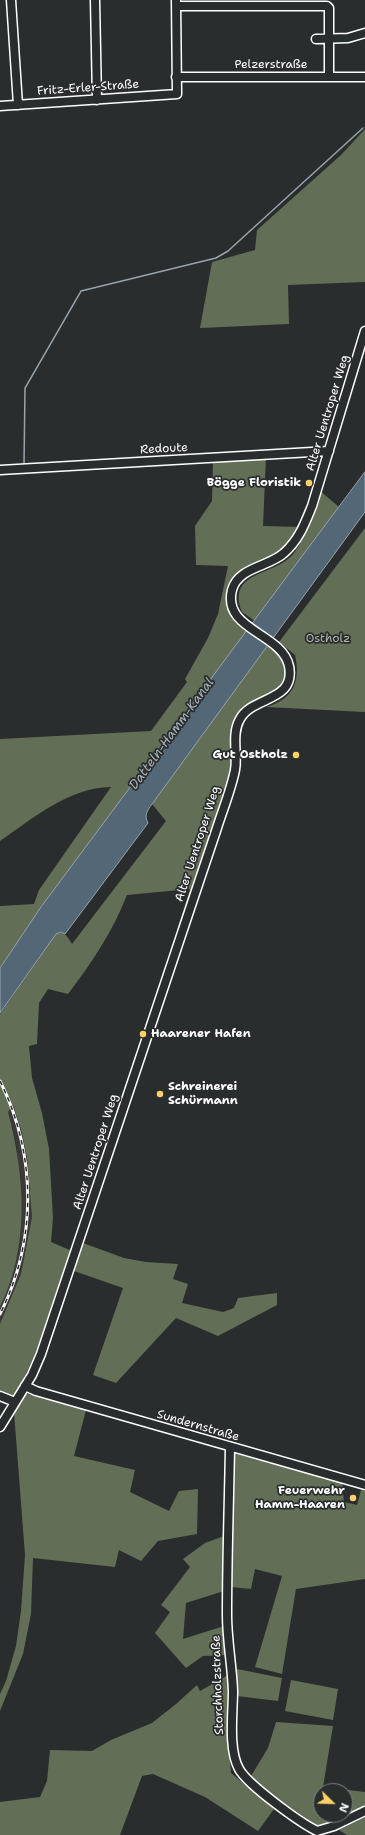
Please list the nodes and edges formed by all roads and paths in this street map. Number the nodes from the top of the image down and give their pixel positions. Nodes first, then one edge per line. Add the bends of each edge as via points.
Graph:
1 (11, 0) edge
2 (95, 0) edge
3 (176, 3) edge
4 (282, 3) edge
5 (365, 33) edge
6 (316, 39) dead end
7 (329, 39) junction
8 (176, 77) junction
9 (329, 77) junction
10 (365, 77) edge
11 (97, 100) junction
12 (18, 105) junction
13 (0, 106) edge
14 (365, 331) edge
15 (329, 451) junction
16 (0, 470) edge
17 (26, 1386) junction
18 (0, 1396) edge
19 (15, 1402) junction
20 (0, 1427) edge
21 (230, 1448) junction
22 (365, 1485) edge
23 (365, 1811) edge

1 - 12 street
2 - 11 street
3 - 4 street
3 - 8 street
4 - 7 street via 327,6
5 - 7 street via 348,38
6 - 7 street
7 - 9 street
8 - 9 street, Pelzerstraße
8 - 11 street, Fritz-Erler-Straße via 177,94
9 - 10 street, Pelzerstraße
11 - 12 street, Fritz-Erler-Straße
12 - 13 street, Fritz-Erler-Straße
14 - 15 street, Alter Uentroper Weg
15 - 16 street, Redoute
15 - 17 street, Alter Uentroper Weg via 312,506 296,540 283,554 246,572 234,585 232,603 235,614 281,651 289,668 288,679 283,690 249,708 238,722 235,770 217,828 41,1354
17 - 19 street, Alter Uentroper Weg
17 - 21 street, Sundernstraße
18 - 19 street
19 - 20 street, Alter Uentroper Weg
21 - 22 street, Sundernstraße
21 - 23 street, Storchholzstraße via 227,1616 235,1760 247,1778 280,1806 317,1831

